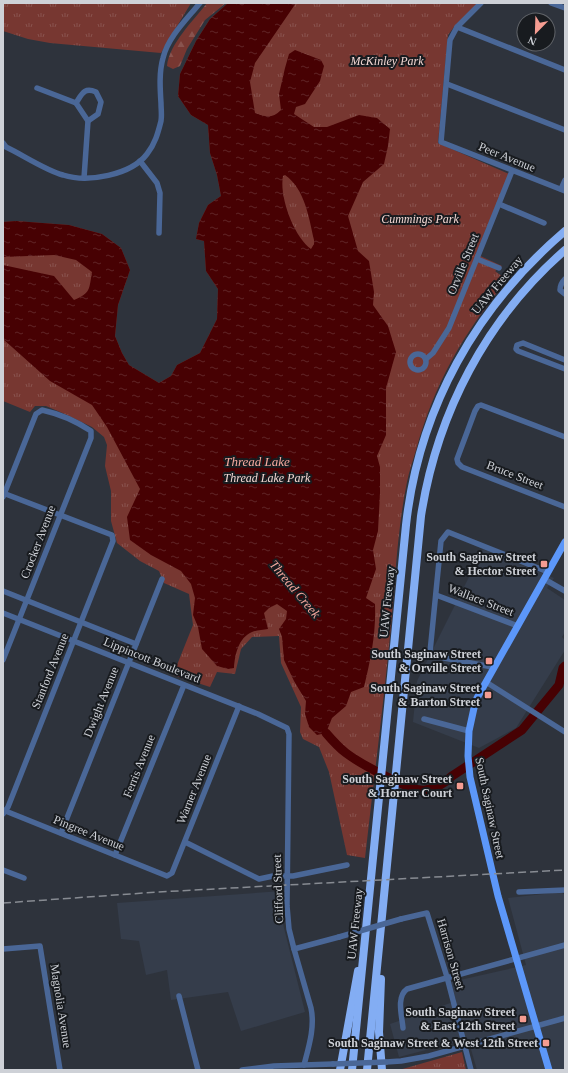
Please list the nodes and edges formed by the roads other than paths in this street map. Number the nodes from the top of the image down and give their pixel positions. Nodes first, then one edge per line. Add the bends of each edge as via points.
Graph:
1 (200, 3) edge
2 (481, 3) edge
3 (551, 3) edge
4 (565, 8) edge
5 (457, 27) junction
6 (565, 70) edge
7 (447, 84) junction
8 (37, 88) dead end
9 (76, 103) junction
10 (88, 121) junction
11 (565, 130) edge
12 (4, 145) edge
13 (140, 161) junction
14 (512, 171) junction
15 (84, 178) junction
16 (565, 180) edge
17 (563, 190) edge
18 (499, 204) junction
19 (544, 223) dead end
20 (565, 231) edge
21 (159, 233) dead end
22 (565, 250) edge
23 (478, 259) junction
24 (499, 268) dead end
25 (565, 279) edge
26 (565, 294) edge
27 (426, 359) dead end
28 (565, 360) edge
29 (565, 370) edge
30 (565, 438) edge
31 (4, 494) edge
32 (565, 507) edge
33 (61, 515) junction
34 (565, 542) edge
35 (563, 552) edge
36 (548, 572) junction
37 (162, 579) dead end
38 (544, 579) junction
39 (3, 591) edge
40 (565, 591) edge
41 (436, 595) junction
42 (27, 600) junction
43 (3, 613) edge
44 (20, 619) junction
45 (82, 622) junction
46 (518, 626) junction
47 (74, 641) junction
48 (136, 644) junction
49 (3, 660) edge
50 (129, 663) junction
51 (493, 668) junction
52 (486, 682) junction
53 (184, 685) junction
54 (238, 706) junction
55 (424, 719) dead end
56 (469, 731) junction
57 (565, 732) edge
58 (289, 734) joint
59 (3, 812) edge
60 (61, 833) junction
61 (185, 842) junction
62 (116, 855) junction
63 (347, 864) dead end
64 (3, 870) edge
65 (167, 876) joint
66 (287, 876) junction
67 (24, 878) dead end
68 (565, 890) edge
69 (519, 892) dead end
70 (369, 909) junction
71 (382, 916) junction
72 (565, 945) edge
73 (3, 949) edge
74 (294, 949) junction
75 (516, 958) junction
76 (447, 977) junction
77 (179, 996) dead end
78 (565, 1018) edge
79 (536, 1026) junction
80 (403, 1028) dead end
81 (464, 1046) junction
82 (304, 1065) junction
83 (275, 1068) edge
84 (60, 1070) edge
85 (198, 1070) edge
86 (242, 1070) edge
87 (340, 1070) edge
88 (352, 1070) edge
89 (367, 1070) edge
90 (382, 1070) edge
91 (471, 1070) edge
92 (548, 1070) edge

1 - 13 street via 174,36 162,58 161,118 156,141
2 - 5 street
3 - 4 street
5 - 6 street
5 - 7 street via 450,40
7 - 11 street
7 - 14 street, Peer Avenue via 442,142
8 - 9 street
9 - 10 street
9 - 10 street via 85,91 96,92 101,107 98,114
10 - 15 street
12 - 15 street via 64,176
13 - 15 street via 112,175
13 - 21 street via 157,184 160,193
14 - 17 street, Peer Avenue
14 - 18 street, Orville Street
16 - 17 street
18 - 19 street
18 - 23 street, Orville Street
20 - 70 highway, UAW Freeway via 512,283 478,327 448,380 424,438 407,513
22 - 71 highway, UAW Freeway via 529,285 493,330 480,351 450,409 429,475 421,516
23 - 24 street
23 - 27 street, Orville Street via 449,328 433,353
25 - 26 street via 560,290
28 - 29 street via 523,343 517,345 518,351
30 - 32 street, Bruce Street via 481,404 475,411 457,458 462,467
31 - 33 street
31 - 33 street, Crocker Avenue via 36,414 42,410 56,413 92,431
33 - 42 street, Crocker Avenue
33 - 45 street, Stanford Avenue via 112,535 113,541
34 - 35 main road, South Saginaw Street
35 - 36 main road, South Saginaw Street
36 - 38 main road, South Saginaw Street
36 - 41 street via 448,532 441,541
37 - 48 street, Dwight Avenue
38 - 40 street
38 - 46 main road, South Saginaw Street
39 - 42 street, Lippincott Boulevard
41 - 46 street, Wallace Street
41 - 51 street via 430,652 444,658
42 - 44 street, Crocker Avenue
42 - 45 street, Lippincott Boulevard
43 - 44 street, Lippincott Boulevard
44 - 47 street, Lippincott Boulevard
44 - 49 street, Crocker Avenue
45 - 47 street, Stanford Avenue
45 - 48 street, Lippincott Boulevard
46 - 51 main road, South Saginaw Street
47 - 50 street, Lippincott Boulevard
47 - 59 street, Stanford Avenue via 8,807
48 - 50 street, Dwight Avenue
50 - 53 street, Lippincott Boulevard
50 - 60 street, Dwight Avenue
51 - 52 main road, South Saginaw Street
52 - 56 main road, South Saginaw Street via 474,708
52 - 57 street
53 - 54 street, Lippincott Boulevard
53 - 62 street, Ferris Avenue
54 - 58 street, Lippincott Boulevard via 275,721 287,728
54 - 61 street, Warner Avenue
55 - 56 street
56 - 75 main road, South Saginaw Street via 470,777 494,882
58 - 66 street, Clifford Street
59 - 60 street, Pingree Avenue
60 - 62 street, Pingree Avenue
61 - 65 street, Warner Avenue via 172,873
61 - 66 street via 259,879
62 - 65 street, Pingree Avenue
63 - 66 street
64 - 67 street
66 - 74 street, Clifford Street via 286,906
68 - 69 street
70 - 87 highway
70 - 88 highway, UAW Freeway
71 - 89 highway, UAW Freeway
71 - 90 highway via 379,1032
72 - 75 street
73 - 84 street, Magnolia Avenue via 40,946
74 - 76 street, Harrison Street, bridge via 427,913
74 - 82 street, Clifford Street via 312,1014 313,1027
75 - 76 street
75 - 79 main road, South Saginaw Street
76 - 80 street via 403,992 400,999
76 - 81 street, Harrison Street
77 - 85 street
78 - 79 street
79 - 81 street
79 - 92 main road, South Saginaw Street
81 - 82 street, bridge via 417,1058 386,1062
81 - 91 street, Harrison Street
82 - 83 street
83 - 86 street

